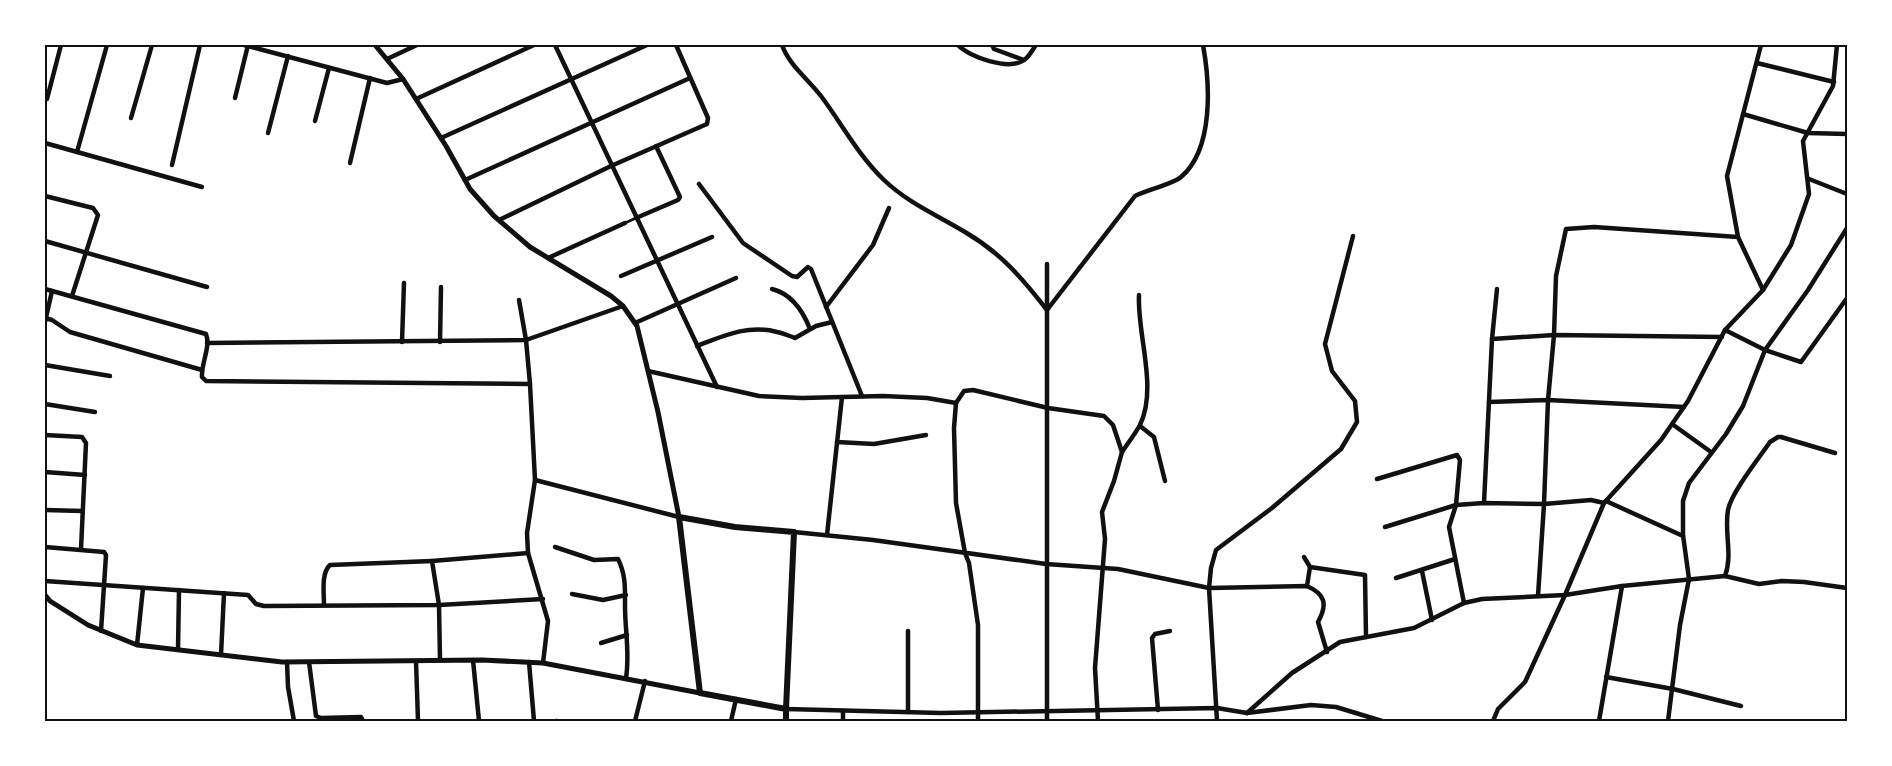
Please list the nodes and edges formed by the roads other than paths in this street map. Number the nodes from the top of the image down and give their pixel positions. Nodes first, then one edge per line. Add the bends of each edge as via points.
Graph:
1 (61, 45) edge
2 (107, 45) edge
3 (152, 45) edge
4 (200, 45) edge
5 (247, 45) edge
6 (375, 45) edge
7 (417, 45) edge
8 (534, 45) edge
9 (555, 45) edge
10 (648, 45) edge
11 (676, 45) edge
12 (782, 45) edge
13 (958, 45) edge
14 (992, 45) edge
15 (1036, 45) edge
16 (1203, 45) edge
17 (1761, 45) edge
18 (1837, 45) edge
19 (288, 56) junction
20 (387, 59) junction
21 (1024, 60) junction
22 (1757, 63) junction
23 (329, 68) junction
24 (370, 78) junction
25 (690, 78) junction
26 (403, 79) junction
27 (571, 80) junction
28 (1834, 82) junction
29 (234, 98) dead end
30 (47, 99) dead end
31 (416, 99) junction
32 (1743, 114) junction
33 (131, 118) dead end
34 (315, 121) dead end
35 (590, 123) junction
36 (268, 133) dead end
37 (1808, 133) junction
38 (1847, 134) edge
39 (441, 138) junction
40 (45, 143) edge
41 (656, 146) junction
42 (77, 152) junction
43 (350, 163) dead end
44 (172, 165) dead end
45 (611, 166) junction
46 (1809, 179) junction
47 (465, 180) junction
48 (699, 184) dead end
49 (202, 188) dead end
50 (1847, 195) edge
51 (45, 196) edge
52 (889, 208) dead end
53 (636, 218) junction
54 (499, 220) junction
55 (625, 223) joint
56 (1847, 228) edge
57 (1353, 236) dead end
58 (712, 237) dead end
59 (1738, 237) junction
60 (45, 241) edge
61 (87, 252) junction
62 (549, 258) junction
63 (656, 260) junction
64 (1047, 264) dead end
65 (621, 276) dead end
66 (736, 278) dead end
67 (404, 283) dead end
68 (207, 287) dead end
69 (441, 287) dead end
70 (45, 289) edge
71 (772, 289) dead end
72 (1497, 289) dead end
73 (1763, 290) junction
74 (52, 291) junction
75 (1138, 294) dead end
76 (72, 296) junction
77 (1847, 298) edge
78 (519, 300) dead end
79 (677, 303) junction
80 (623, 306) junction
81 (826, 307) junction
82 (1047, 310) junction
83 (45, 320) edge
84 (635, 322) junction
85 (832, 322) junction
86 (810, 329) junction
87 (1725, 330) junction
88 (1554, 335) junction
89 (1722, 337) junction
90 (1492, 339) junction
91 (526, 340) junction
92 (402, 342) junction
93 (440, 342) junction
94 (207, 343) junction
95 (697, 346) junction
96 (1765, 350) junction
97 (45, 365) edge
98 (202, 370) junction
99 (648, 371) junction
100 (110, 376) dead end
101 (530, 384) junction
102 (717, 387) junction
103 (862, 396) junction
104 (842, 397) junction
105 (1548, 400) junction
106 (1489, 402) junction
107 (956, 403) junction
108 (45, 404) edge
109 (1684, 407) junction
110 (1048, 408) junction
111 (95, 412) dead end
112 (1672, 424) junction
113 (1140, 426) junction
114 (45, 435) edge
115 (926, 435) dead end
116 (837, 442) junction
117 (1122, 452) junction
118 (1711, 452) junction
119 (1835, 453) dead end
120 (45, 472) edge
121 (85, 475) junction
122 (536, 480) junction
123 (1377, 480) dead end
124 (1165, 481) dead end
125 (1605, 502) junction
126 (1484, 503) junction
127 (1544, 504) junction
128 (1456, 505) junction
129 (45, 510) edge
130 (82, 511) junction
131 (679, 517) junction
132 (1385, 527) dead end
133 (794, 532) junction
134 (827, 535) junction
135 (1683, 536) junction
136 (45, 547) edge
137 (555, 547) dead end
138 (81, 549) junction
139 (528, 553) junction
140 (965, 553) junction
141 (1304, 557) dead end
142 (1455, 560) junction
143 (433, 561) junction
144 (1046, 564) junction
145 (1310, 567) junction
146 (1102, 568) junction
147 (1422, 571) junction
148 (1725, 576) junction
149 (1396, 578) dead end
150 (1689, 579) junction
151 (45, 581) edge
152 (104, 585) junction
153 (1306, 586) junction
154 (1622, 586) junction
155 (142, 588) junction
156 (1209, 588) junction
157 (1847, 588) edge
158 (179, 590) junction
159 (224, 593) junction
160 (572, 594) dead end
161 (45, 595) edge
162 (626, 595) junction
163 (1566, 595) junction
164 (1538, 596) junction
165 (543, 599) junction
166 (1464, 603) junction
167 (324, 605) junction
168 (439, 605) junction
169 (1432, 620) junction
170 (101, 631) junction
171 (908, 631) dead end
172 (1170, 631) dead end
173 (627, 635) junction
174 (1366, 637) junction
175 (601, 643) dead end
176 (137, 645) junction
177 (178, 650) junction
178 (1327, 652) junction
179 (221, 655) junction
180 (440, 660) junction
181 (472, 660) junction
182 (416, 661) junction
183 (287, 662) junction
184 (309, 662) junction
185 (529, 662) junction
186 (543, 663) junction
187 (1606, 677) junction
188 (626, 678) junction
189 (645, 681) junction
190 (1673, 689) junction
191 (700, 693) junction
192 (736, 699) junction
193 (1741, 706) dead end
194 (1217, 708) junction
195 (786, 709) junction
196 (1158, 710) junction
197 (843, 711) junction
198 (1097, 711) junction
199 (908, 712) junction
200 (978, 712) junction
201 (1047, 712) junction
202 (1247, 713) junction
203 (330, 719) edge
204 (1364, 719) edge
205 (294, 721) edge
206 (363, 721) edge
207 (418, 721) edge
208 (479, 721) edge
209 (534, 721) edge
210 (635, 721) edge
211 (731, 721) edge
212 (786, 721) edge
213 (843, 721) edge
214 (978, 721) edge
215 (1047, 721) edge
216 (1098, 721) edge
217 (1217, 721) edge
218 (1382, 721) edge
219 (1493, 721) edge
220 (1599, 721) edge
221 (1668, 721) edge

1 - 30 street
2 - 42 street
3 - 33 street
4 - 44 street
5 - 19 street
5 - 29 street
6 - 20 street
7 - 20 street
8 - 31 street
9 - 27 street
10 - 27 street
11 - 25 street
12 - 82 street via 861,155 884,180 913,204 992,250 1015,269
13 - 21 street via 963,51 998,63
14 - 21 street
15 - 21 street
16 - 82 street via 1209,75 1208,98 1202,141 1193,165 1173,182 1135,196
17 - 22 street
18 - 28 street
19 - 23 street
19 - 36 street
20 - 26 street
22 - 28 street
22 - 32 street
23 - 24 street
23 - 34 street
24 - 26 street via 387,82
24 - 43 street
25 - 35 street
25 - 41 street via 708,118 707,124
26 - 31 street
27 - 35 street
27 - 39 street
28 - 37 street
31 - 39 street
32 - 37 street
32 - 59 street via 1727,176
35 - 45 street
35 - 47 street
37 - 38 street
37 - 46 street via 1803,141
39 - 47 street
40 - 42 street
41 - 45 street
41 - 53 street via 680,197
42 - 49 street
45 - 53 street
45 - 54 street
46 - 50 street
46 - 73 street via 1809,195 1791,244
47 - 54 street
48 - 81 street via 743,243 792,276 811,269
51 - 61 street via 96,211
52 - 81 street via 873,245
53 - 55 street
53 - 63 street
54 - 62 street
55 - 62 street
56 - 96 street
57 - 156 street via 1325,344 1332,371 1355,402 1357,422 1341,449 1216,550
58 - 63 street
59 - 73 street
59 - 88 street via 1594,227 1566,229 1556,276
60 - 61 street
61 - 68 street
61 - 76 street
62 - 80 street
63 - 65 street
63 - 79 street
64 - 82 street
66 - 79 street
67 - 92 street
69 - 93 street
70 - 74 street
71 - 86 street via 783,292 795,304
72 - 90 street
73 - 87 street
74 - 76 street
74 - 83 street
75 - 113 street via 1148,381
76 - 94 street via 201,331 207,336
77 - 96 street via 1801,362
78 - 91 street
79 - 84 street
79 - 95 street
80 - 84 street
80 - 91 street
81 - 85 street
82 - 110 street
83 - 98 street via 52,320 70,332
84 - 99 street
85 - 86 street
85 - 103 street
86 - 95 street via 795,338 751,328
87 - 89 street
87 - 96 street
88 - 89 street
88 - 90 street
88 - 105 street
89 - 109 street
90 - 106 street
91 - 93 street
91 - 101 street
92 - 93 street
92 - 94 street
94 - 98 street
95 - 102 street
96 - 118 street via 1743,406
97 - 100 street
98 - 101 street via 202,377 210,382
99 - 102 street
99 - 131 street
101 - 122 street
102 - 104 street via 759,396
103 - 104 street
103 - 107 street
104 - 116 street
105 - 106 street
105 - 109 street
105 - 127 street
106 - 126 street
107 - 110 street via 964,392 973,390
107 - 140 street via 956,503
108 - 111 street
109 - 112 street
110 - 117 street via 1104,416 1113,425
110 - 144 street
112 - 118 street
112 - 125 street
113 - 117 street
113 - 124 street via 1154,437
114 - 121 street via 85,439
115 - 116 street via 874,444
116 - 134 street
117 - 146 street via 1102,512
118 - 135 street via 1689,483 1683,501
119 - 148 street via 1781,437 1770,441 1730,502
120 - 121 street
121 - 130 street
122 - 131 street
122 - 139 street via 527,533
123 - 128 street via 1457,455 1460,460
125 - 127 street
125 - 135 street
125 - 163 street
126 - 127 street
126 - 128 street
127 - 164 street
128 - 132 street
128 - 142 street via 1449,527
129 - 130 street
130 - 138 street
131 - 133 main road
131 - 191 main road
133 - 134 street
133 - 195 main road
134 - 140 street
135 - 150 street
136 - 138 street
137 - 162 street via 594,560 618,559
138 - 152 street via 106,555
139 - 143 street
139 - 165 street
140 - 144 street
140 - 200 street via 978,625
141 - 145 street
142 - 147 street
142 - 166 street
143 - 167 street via 330,565 325,573
143 - 168 street
144 - 146 street
144 - 201 street
145 - 153 street
145 - 174 street via 1365,575
146 - 156 street
146 - 198 street via 1095,668
147 - 149 street
147 - 169 street
148 - 150 street
148 - 157 street via 1759,584 1782,581
150 - 154 street
150 - 190 street
151 - 152 street
152 - 155 street
152 - 170 street
153 - 156 street
153 - 178 street via 1318,590 1323,599 1318,622
154 - 163 street
154 - 187 street
155 - 158 street
155 - 176 street
156 - 194 street
158 - 159 street
158 - 177 street
159 - 167 street via 248,595 260,605
159 - 179 street
160 - 162 street via 603,600
161 - 170 street
162 - 173 street
163 - 164 street
163 - 219 street via 1525,682 1498,709
164 - 166 street
165 - 168 street
165 - 186 street via 548,621
166 - 169 street
167 - 168 street
168 - 180 street
169 - 174 street via 1414,628
170 - 176 street
171 - 199 street
172 - 196 street via 1153,636
173 - 175 street
173 - 188 street
174 - 178 street via 1340,642
176 - 177 street
177 - 179 street
178 - 202 street via 1292,673
179 - 183 street
180 - 181 street
180 - 182 street
181 - 185 street
181 - 208 street
182 - 184 street
182 - 207 street
183 - 184 street
183 - 205 street
184 - 203 street via 316,716
185 - 186 street
185 - 209 street
186 - 188 street
187 - 190 street
187 - 220 street
188 - 189 street
189 - 191 street
189 - 210 street
190 - 193 street
190 - 221 street
191 - 192 main road
192 - 195 main road
192 - 211 street
194 - 196 street
194 - 202 street
194 - 217 street
195 - 197 street
195 - 212 main road
196 - 198 street
197 - 199 street
197 - 213 street
198 - 201 street
198 - 216 street
199 - 200 street
200 - 201 street
200 - 214 street
201 - 215 street
202 - 204 street via 1311,705 1336,707
203 - 206 street via 361,717
204 - 218 street

